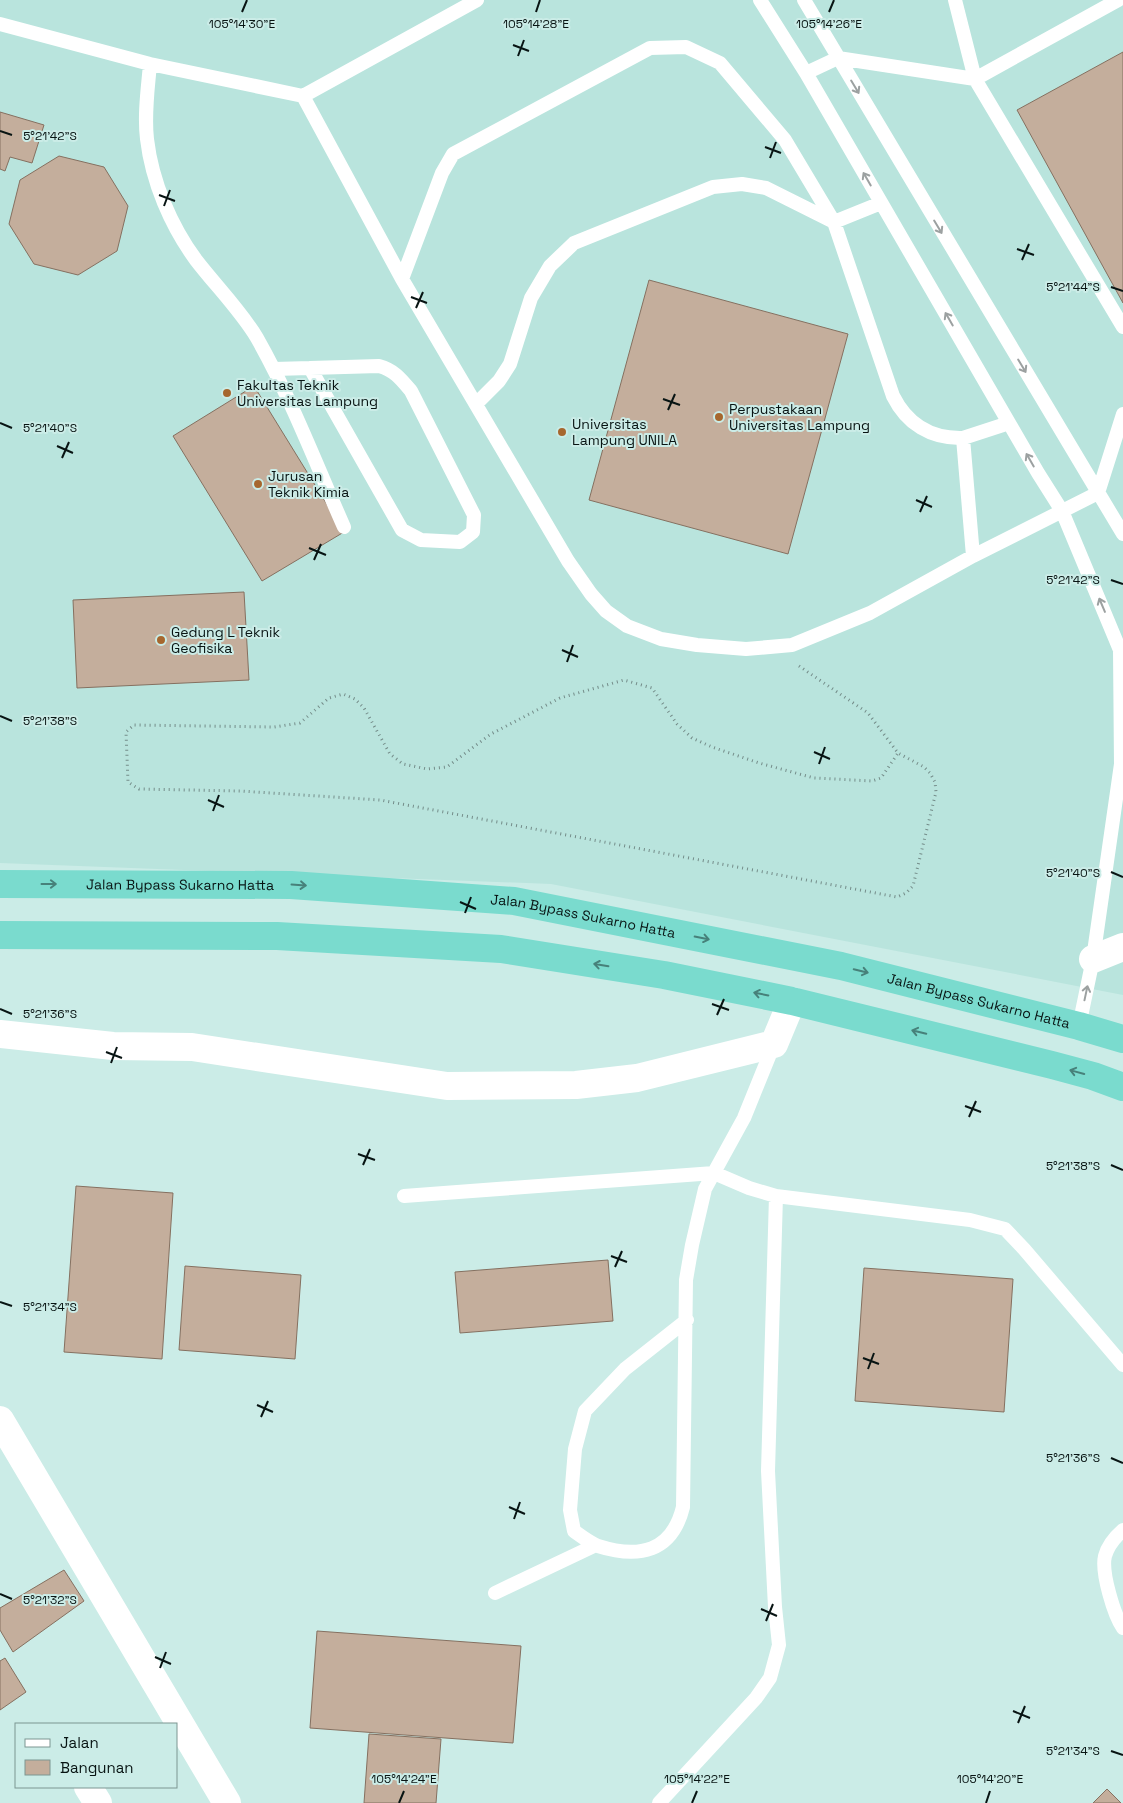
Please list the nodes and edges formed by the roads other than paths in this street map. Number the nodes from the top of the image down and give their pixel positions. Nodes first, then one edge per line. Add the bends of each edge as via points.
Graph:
1 (477, 0) edge
2 (760, 0) edge
3 (804, 0) edge
4 (955, 0) edge
5 (1118, 0) edge
6 (0, 24) edge
7 (838, 58) junction
8 (150, 64) junction
9 (806, 72) junction
10 (975, 79) junction
11 (303, 96) junction
12 (881, 204) junction
13 (834, 222) junction
14 (402, 279) junction
15 (1123, 327) edge
16 (310, 368) junction
17 (274, 369) junction
18 (476, 404) junction
19 (1123, 414) edge
20 (1009, 422) junction
21 (963, 438) junction
22 (1098, 493) junction
23 (1062, 511) junction
24 (344, 527) dead end
25 (1123, 534) edge
26 (973, 556) junction
27 (1121, 650) edge
28 (0, 884) edge
29 (0, 935) edge
30 (1123, 947) edge
31 (1093, 959) junction
32 (792, 1001) junction
33 (1079, 1026) junction
34 (0, 1034) edge
35 (1123, 1039) edge
36 (774, 1044) junction
37 (1123, 1087) edge
38 (714, 1173) junction
39 (404, 1196) dead end
40 (776, 1196) junction
41 (687, 1320) junction
42 (1123, 1365) edge
43 (0, 1420) edge
44 (1123, 1530) edge
45 (596, 1545) junction
46 (495, 1593) dead end
47 (1123, 1628) edge
48 (89, 1788) edge
49 (98, 1803) edge
50 (227, 1803) edge
51 (659, 1803) edge

1 - 11 lane
2 - 9 lane
3 - 7 lane
4 - 10 lane
5 - 10 lane
6 - 8 lane
7 - 9 lane
7 - 10 lane
7 -> 22 lane
8 - 11 lane
8 - 17 lane via 147,140 172,224 255,336
12 -> 9 lane
10 - 15 lane
11 - 14 lane
12 - 13 lane
20 -> 12 lane
13 - 14 lane via 785,140 720,63 686,47 650,48 453,154 442,173
13 - 18 lane via 766,188 742,184 713,187 574,243 550,266 532,298 510,364 499,382
13 - 21 lane via 893,396 902,412 936,435
14 - 18 lane
16 - 16 lane via 379,366 398,376 411,391 474,515 472,532 460,542 421,540 402,530
16 - 17 lane
17 - 24 lane
18 - 26 lane via 568,561 591,594 606,611 627,626 661,639 746,649 792,645 870,613
19 - 22 lane
20 - 21 lane
23 -> 20 lane
21 - 26 lane
22 - 23 lane
22 - 25 lane
23 - 26 lane
27 -> 23 lane
27 - 31 lane via 1121,764
28 -> 33 highway, Jalan Bypass Sukarno Hatta via 291,884 514,901 841,966
32 -> 29 highway via 664,975 501,949 278,936
30 - 31 street
33 -> 31 lane
32 - 36 street
37 -> 32 highway via 1060,1067
33 - 35 highway, Jalan Bypass Sukarno Hatta
34 - 36 street via 113,1046 192,1047 447,1086 576,1085 637,1078
36 - 38 lane via 744,1118
38 - 39 lane
38 - 40 lane
38 - 41 lane via 699,1208 692,1244 686,1280
40 - 42 lane via 970,1220 1005,1229
40 - 51 lane via 768,1471 779,1645 770,1678 756,1698
41 - 45 lane via 625,1369 585,1411 574,1449 570,1510 574,1531
41 - 45 lane via 683,1507 680,1519 664,1544 635,1553
43 - 50 street
44 - 47 lane via 1112,1539 1105,1557 1115,1617
45 - 46 lane
48 - 49 street

